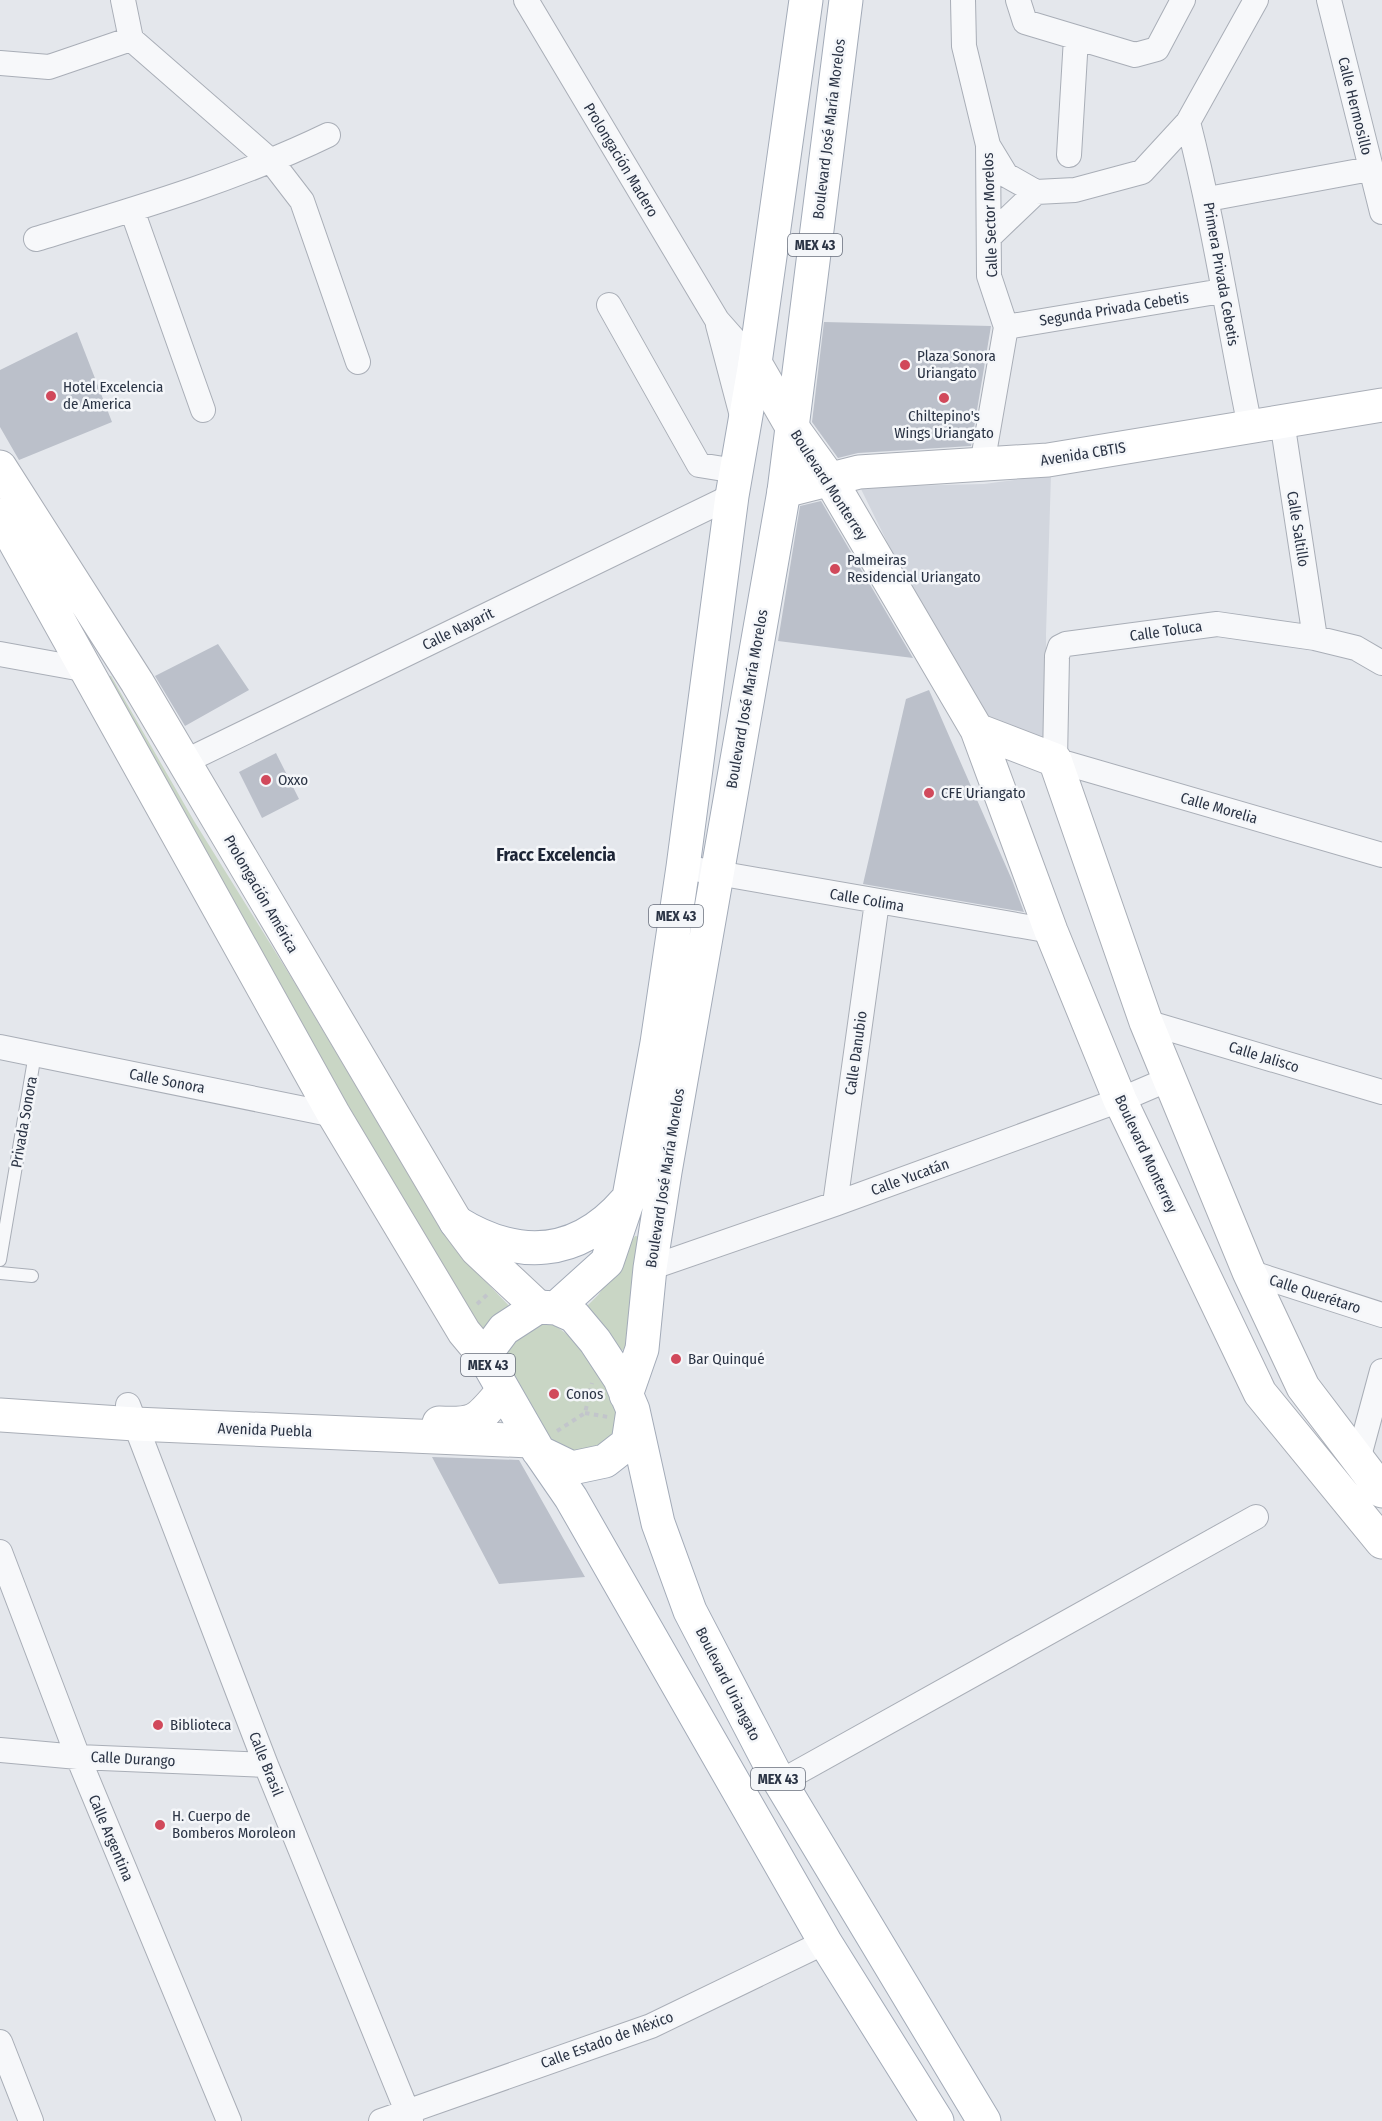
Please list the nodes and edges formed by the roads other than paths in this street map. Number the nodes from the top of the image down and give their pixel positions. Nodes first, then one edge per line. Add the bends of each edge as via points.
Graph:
1 (123, 0) edge
2 (526, 0) edge
3 (806, 0) edge
4 (846, 0) edge
5 (963, 0) edge
6 (1018, 0) edge
7 (1183, 0) edge
8 (1256, 0) edge
9 (1336, 1) edge
10 (1076, 38) junction
11 (131, 39) junction
12 (0, 63) edge
13 (1188, 122) junction
14 (328, 135) dead end
15 (988, 145) junction
16 (1069, 155) dead end
17 (272, 162) junction
18 (1370, 169) junction
19 (1036, 192) junction
20 (1208, 199) junction
21 (132, 210) junction
22 (1382, 212) edge
23 (989, 237) junction
24 (36, 239) dead end
25 (1222, 291) junction
26 (609, 305) dead end
27 (717, 320) junction
28 (1006, 327) junction
29 (358, 362) dead end
30 (755, 363) junction
31 (1382, 405) edge
32 (203, 410) dead end
33 (1282, 421) junction
34 (744, 422) junction
35 (792, 427) junction
36 (1250, 427) junction
37 (982, 465) junction
38 (0, 467) edge
39 (831, 481) junction
40 (734, 483) junction
41 (784, 491) junction
42 (0, 515) edge
43 (1315, 638) junction
44 (0, 654) edge
45 (1382, 663) edge
46 (88, 670) junction
47 (137, 682) junction
48 (977, 730) junction
49 (1022, 747) junction
50 (1055, 760) junction
51 (184, 762) junction
52 (994, 777) junction
53 (1382, 855) edge
54 (683, 867) junction
55 (718, 872) junction
56 (877, 902) junction
57 (1052, 931) junction
58 (1146, 1022) junction
59 (0, 1047) edge
60 (35, 1054) junction
61 (1169, 1079) junction
62 (1382, 1092) edge
63 (1120, 1100) junction
64 (334, 1114) junction
65 (629, 1197) junction
66 (835, 1204) junction
67 (456, 1222) junction
68 (0, 1260) edge
69 (650, 1268) junction
70 (1249, 1272) junction
71 (0, 1273) edge
72 (32, 1276) dead end
73 (547, 1307) junction
74 (1382, 1315) edge
75 (484, 1356) junction
76 (1382, 1371) edge
77 (502, 1392) junction
78 (0, 1398) edge
79 (624, 1407) junction
80 (0, 1415) edge
81 (131, 1415) junction
82 (534, 1446) junction
83 (1358, 1460) junction
84 (1382, 1491) edge
85 (1256, 1517) dead end
86 (1382, 1542) edge
87 (0, 1552) edge
88 (0, 1750) edge
89 (78, 1757) junction
90 (266, 1765) junction
91 (780, 1782) junction
92 (825, 1942) junction
93 (0, 2042) edge
94 (409, 2116) edge
95 (31, 2121) edge
96 (229, 2121) edge
97 (381, 2121) edge
98 (937, 2121) edge
99 (984, 2121) edge

1 - 11 street
2 - 27 street, Prolongación Madero
3 - 30 street, Boulevard José María Morelos / MEX 43
4 - 35 street, Boulevard José María Morelos / MEX 43
5 - 15 street, Calle Sector Morelos via 964,46
6 - 10 street via 1024,22
7 - 10 street via 1157,49 1135,55
8 - 13 street
9 - 18 street, Calle Hermosillo
10 - 16 street
11 - 12 street via 50,67
11 - 17 street
13 - 19 street via 1142,172 1075,190
13 - 20 street, Primera Privada Cebetis
14 - 17 street
15 - 19 street via 1006,175
15 - 23 street, Calle Sector Morelos
17 - 21 street
17 - 29 street via 302,201
18 - 20 street
18 - 22 street, Calle Hermosillo
19 - 23 street
20 - 25 street, Primera Privada Cebetis
21 - 24 street
21 - 32 street
23 - 28 street, Calle Sector Morelos via 989,276
25 - 28 street, Segunda Privada Cebetis
25 - 36 street, Primera Privada Cebetis
26 - 40 street via 699,465
27 - 30 street, Prolongación Madero
27 - 34 street, Prolongación Madero
28 - 37 street, Calle Sector Morelos
30 - 34 street, Boulevard José María Morelos / MEX 43
30 - 35 street, Boulevard Monterrey
31 - 33 street, Avenida CBTIS
33 - 36 street, Avenida CBTIS
33 - 43 street, Calle Saltillo
34 - 35 street via 769,418
34 - 40 street, Boulevard José María Morelos / MEX 43
35 - 39 street, Boulevard Monterrey
35 - 41 street, Boulevard José María Morelos / MEX 43
36 - 37 street, Avenida CBTIS via 1048,460
37 - 39 street, Avenida CBTIS via 860,472
38 - 47 street, Prolongación América
39 - 41 street, Avenida CBTIS
39 - 48 street, Boulevard Monterrey
40 - 41 street, Avenida CBTIS via 748,506 766,505
40 - 51 street, Calle Nayarit
40 - 54 street, Boulevard José María Morelos / MEX 43
41 - 55 street, Boulevard José María Morelos / MEX 43
42 - 46 street
43 - 45 street, Calle Toluca via 1356,648
43 - 50 street, Calle Toluca via 1217,624 1060,647
44 - 46 street
46 - 47 street via 114,673
46 - 64 street
47 - 51 street, Prolongación América
48 - 49 street
48 - 52 street, Boulevard Monterrey
49 - 50 street
49 - 52 street via 1008,750 998,760
50 - 53 street, Calle Morelia
50 - 58 street
51 - 67 street, Prolongación América
52 - 57 street, Boulevard Monterrey
54 - 55 street, Calle Colima
54 - 65 street, Boulevard José María Morelos / MEX 43
55 - 56 street, Calle Colima
55 - 69 street, Boulevard José María Morelos / MEX 43
56 - 57 street, Calle Colima
56 - 66 street, Calle Danubio
57 - 63 street, Boulevard Monterrey
58 - 61 street
58 - 62 street, Calle Jalisco
59 - 60 street, Calle Sonora
60 - 64 street, Calle Sonora
60 - 68 lane, Privada Sonora
61 - 63 street, Calle Yucatán
61 - 70 street
63 - 66 street, Calle Yucatán
63 - 86 street, Boulevard Monterrey via 1260,1393
64 - 75 street via 458,1321
65 - 67 street via 597,1228 552,1248 510,1247 479,1237
65 - 73 street, Boulevard José María Morelos / MEX 43 via 607,1262
66 - 69 street, Calle Yucatán
67 - 73 street, Prolongación América via 477,1250
69 - 79 street, Boulevard José María Morelos / MEX 43 via 642,1349
70 - 74 street, Calle Querétaro
70 - 83 street via 1303,1387
71 - 72 lane
73 - 75 street, MEX 43 via 504,1329
73 - 79 street, MEX 43 via 574,1316 599,1347 620,1379
75 - 77 street, MEX 43
76 - 83 street
77 - 81 street, Avenida Puebla via 481,1418 465,1424
77 - 82 street, MEX 43
78 - 81 street, Avenida Puebla
79 - 82 street, MEX 43 via 628,1443 605,1461 572,1468
79 - 91 street, Boulevard Uriangato / MEX 43 via 658,1523 690,1611
80 - 81 street, Avenida Puebla
81 - 82 street, Avenida Puebla
81 - 90 street, Calle Brasil
82 - 92 street, MEX 43 via 571,1498
83 - 84 street
85 - 91 street
87 - 89 street, Calle Argentina
88 - 89 street, Calle Durango
89 - 90 street, Calle Durango
89 - 96 street, Calle Argentina
90 - 94 street, Calle Brasil
91 - 99 street, Boulevard Uriangato / MEX 43
92 - 94 street, Calle Estado de México via 651,2026
92 - 98 street, MEX 43
93 - 95 street
94 - 97 street, Calle Estado de México

